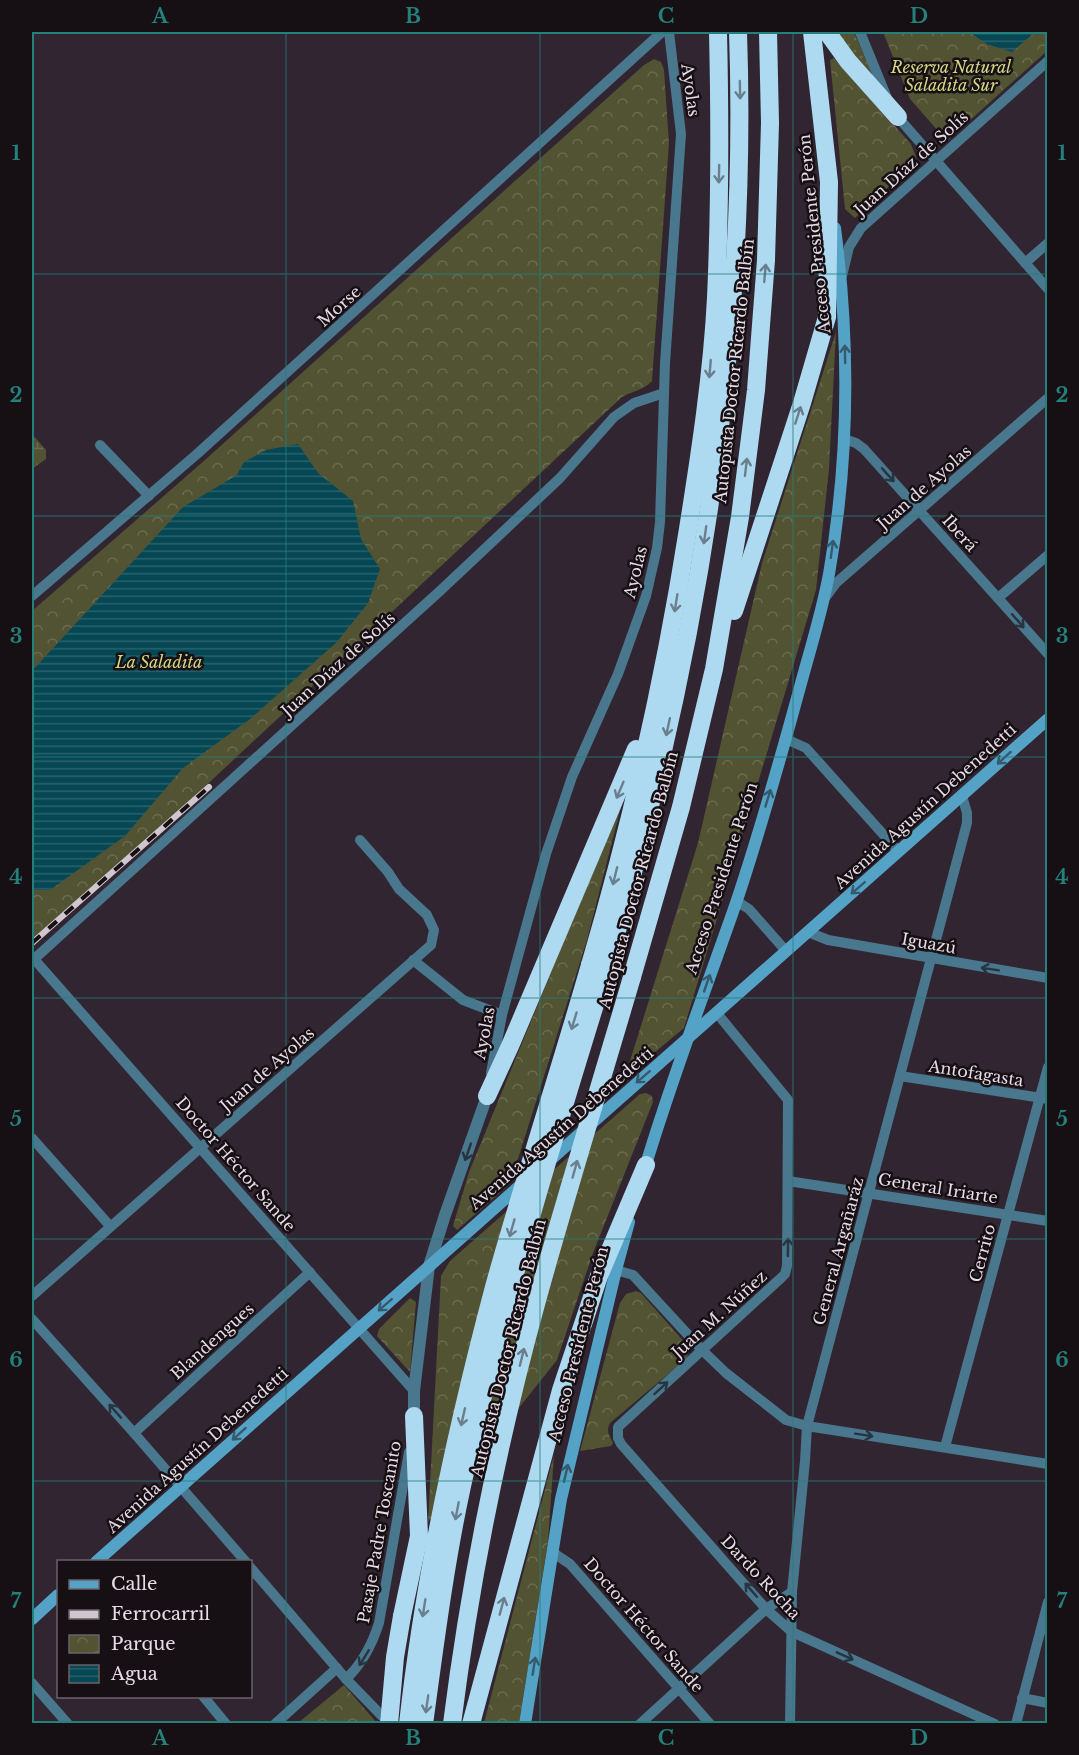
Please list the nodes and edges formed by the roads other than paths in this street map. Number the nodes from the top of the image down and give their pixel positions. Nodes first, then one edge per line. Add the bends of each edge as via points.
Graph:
1 (662, 32) edge
2 (669, 32) edge
3 (718, 32) edge
4 (738, 32) edge
5 (768, 32) edge
6 (812, 32) edge
7 (827, 32) edge
8 (860, 32) edge
9 (1047, 61) edge
10 (898, 117) junction
11 (937, 160) junction
12 (829, 182) junction
13 (1047, 243) edge
14 (1025, 263) junction
15 (841, 277) junction
16 (1047, 289) edge
17 (664, 393) junction
18 (1047, 398) edge
19 (844, 439) junction
20 (100, 445) dead end
21 (149, 496) junction
22 (920, 510) junction
23 (1047, 555) edge
24 (32, 596) edge
25 (998, 598) junction
26 (823, 600) junction
27 (1047, 654) edge
28 (666, 656) junction
29 (714, 669) junction
30 (1044, 726) edge
31 (786, 739) junction
32 (962, 796) junction
33 (360, 840) dead end
34 (899, 852) junction
35 (736, 901) junction
36 (808, 932) junction
37 (786, 951) junction
38 (930, 959) junction
39 (33, 960) edge
40 (413, 960) junction
41 (598, 967) junction
42 (1047, 978) edge
43 (716, 1012) junction
44 (502, 1015) junction
45 (687, 1038) junction
46 (1047, 1067) edge
47 (900, 1076) junction
48 (487, 1096) junction
49 (1044, 1098) edge
50 (32, 1138) edge
51 (201, 1147) junction
52 (646, 1165) junction
53 (788, 1180) junction
54 (869, 1192) junction
55 (1008, 1214) junction
56 (1047, 1221) edge
57 (110, 1226) junction
58 (429, 1266) junction
59 (616, 1270) junction
60 (310, 1272) junction
61 (32, 1296) edge
62 (32, 1319) edge
63 (358, 1328) junction
64 (702, 1350) junction
65 (414, 1390) junction
66 (414, 1416) junction
67 (807, 1426) junction
68 (618, 1427) joint
69 (134, 1433) junction
70 (945, 1447) junction
71 (1047, 1464) edge
72 (181, 1486) junction
73 (552, 1552) junction
74 (98, 1560) edge
75 (244, 1560) edge
76 (252, 1569) edge
77 (792, 1592) junction
78 (57, 1596) edge
79 (1047, 1602) edge
80 (766, 1609) junction
81 (32, 1619) edge
82 (792, 1632) junction
83 (337, 1668) junction
84 (346, 1678) junction
85 (32, 1683) edge
86 (679, 1687) junction
87 (205, 1698) edge
88 (1022, 1698) junction
89 (1047, 1703) edge
90 (385, 1720) edge
91 (68, 1724) edge
92 (226, 1724) edge
93 (275, 1724) edge
94 (408, 1724) edge
95 (424, 1724) edge
96 (452, 1724) edge
97 (471, 1724) edge
98 (525, 1724) edge
99 (640, 1724) edge
100 (710, 1724) edge
101 (790, 1724) edge
102 (995, 1724) edge
103 (1016, 1724) edge

1 - 21 street, Morse
2 - 17 street, Ayolas via 681,134
3 -> 28 highway via 716,299 708,390
4 -> 41 highway, Autopista Doctor Ricardo Balbín via 740,104 732,309 704,544 654,790
29 -> 5 highway, Autopista Doctor Ricardo Balbín via 740,517 756,390 769,201
6 - 12 highway, Acceso Presidente Perón
7 - 10 highway
8 - 10 street
9 - 11 street, Juan Díaz de Solís
10 - 11 street
11 - 14 street
11 - 15 street, Juan Díaz de Solís via 861,228 849,247
12 - 15 main road, Acceso Presidente Perón
29 -> 12 highway via 827,317
13 - 14 street
14 - 16 street
19 -> 15 main road, Acceso Presidente Perón via 846,383
17 - 39 street, Juan Díaz de Solís via 634,403 614,417 526,510
17 - 44 street, Ayolas via 660,522 646,596 618,674 572,777 546,854
18 - 22 street, Juan de Ayolas
19 -> 22 street, Iberá via 864,449
26 -> 19 main road, Acceso Presidente Perón
20 - 21 street
21 - 24 street, Morse
22 - 25 street, Iberá
22 - 26 street, Juan de Ayolas via 836,583
23 - 25 street
25 -> 27 street, Iberá
26 - 31 main road, Acceso Presidente Perón
28 -> 41 highway
28 -> 48 highway via 627,774
96 -> 29 highway, Autopista Doctor Ricardo Balbín, bridge via 478,1558 520,1367 681,807
30 -> 32 main road, Avenida Agustín Debenedetti
31 - 34 street via 806,748
35 -> 31 main road, Acceso Presidente Perón
32 - 34 main road, Avenida Agustín Debenedetti
32 - 38 street, General Argañaráz via 967,823
33 - 40 street, Juan de Ayolas via 431,923 431,945
34 -> 36 main road, Avenida Agustín Debenedetti
35 - 37 street via 749,909
45 -> 35 main road, Acceso Presidente Perón
36 - 37 main road, Avenida Agustín Debenedetti
36 - 38 street, Iguazú via 828,940
37 - 43 main road, Avenida Agustín Debenedetti
42 -> 38 street, Iguazú
38 - 47 street, General Argañaráz
39 - 51 street, Doctor Héctor Sande
40 - 44 street via 463,1000
40 - 51 street, Juan de Ayolas
41 -> 94 highway, bridge via 501,1266 474,1369 429,1578
41 -> 95 highway, Autopista Doctor Ricardo Balbín, bridge via 503,1314 462,1487
43 - 45 main road, Avenida Agustín Debenedetti
43 - 53 street, Juan M. Núñez via 788,1100
44 - 48 street, Ayolas
45 - 52 main road, Acceso Presidente Perón
45 -> 58 main road, Avenida Agustín Debenedetti
46 - 49 street, Cerrito
47 - 49 street, Antofagasta
47 - 54 street, General Argañaráz
48 -> 58 street
49 - 55 street, Cerrito
50 - 57 street
51 - 57 street, Juan de Ayolas
51 - 60 street, Doctor Héctor Sande
52 - 59 main road, Acceso Presidente Perón
97 -> 52 highway via 561,1390 599,1276
53 - 54 street, General Iriarte
64 -> 53 street, Juan M. Núñez via 785,1274
54 - 55 street, General Iriarte
54 - 67 street, General Argañaráz
55 - 56 street, General Iriarte
55 - 70 street, Cerrito
57 - 61 street, Juan de Ayolas
58 -> 63 main road, Avenida Agustín Debenedetti
58 - 65 street
59 - 64 street via 633,1275
73 -> 59 main road, Acceso Presidente Perón via 565,1479
60 - 63 street, Doctor Héctor Sande
60 - 69 street, Blandengues
69 -> 62 street
63 - 65 street, Doctor Héctor Sande
63 -> 72 main road, Avenida Agustín Debenedetti
64 - 67 street via 776,1413
68 -> 64 street, Juan M. Núñez
65 - 66 street
66 -> 84 street, Pasaje Padre Toscanito via 379,1623 365,1657
66 - 90 highway, bridge via 419,1536
67 -> 70 street
67 - 77 street, General Argañaráz
80 -> 68 street, Dardo Rocha via 621,1444
69 - 72 street
70 - 71 street
72 - 74 main road, Avenida Agustín Debenedetti
72 - 75 street
73 - 86 street, Doctor Héctor Sande via 570,1564
98 -> 73 main road, Acceso Presidente Perón
76 - 83 street
77 - 80 street
77 - 82 street, General Argañaráz
78 - 81 main road
79 - 88 street
80 - 82 street, Dardo Rocha
80 - 86 street
82 - 101 street, General Argañaráz
82 -> 102 street, Dardo Rocha
83 - 84 street
83 - 93 street
84 - 90 street
85 - 91 street
86 - 99 street
86 - 100 street, Doctor Héctor Sande
87 - 92 street
88 - 89 street
88 - 103 street

